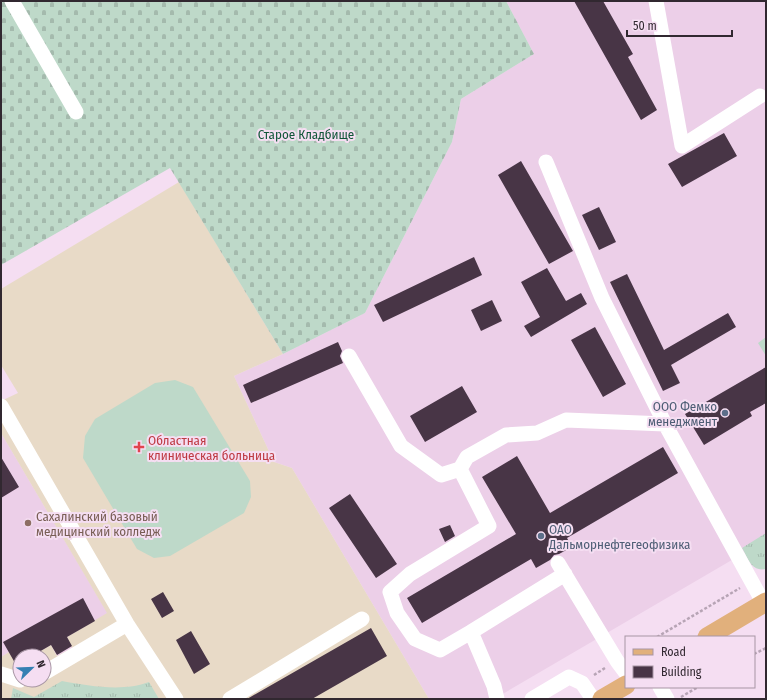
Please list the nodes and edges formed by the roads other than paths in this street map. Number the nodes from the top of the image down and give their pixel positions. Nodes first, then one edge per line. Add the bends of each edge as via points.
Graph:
1 (12, 1) edge
2 (656, 1) edge
3 (760, 96) dead end
4 (76, 112) dead end
5 (546, 162) dead end
6 (349, 356) dead end
7 (1, 406) edge
8 (665, 424) junction
9 (460, 469) junction
10 (765, 603) edge
11 (362, 619) dead end
12 (127, 624) junction
13 (471, 632) junction
14 (709, 636) edge
15 (52, 668) edge
16 (625, 672) edge
17 (1, 674) edge
18 (12, 677) edge
19 (625, 686) edge
20 (661, 688) edge
21 (176, 699) edge
22 (230, 699) edge
23 (497, 699) edge
24 (532, 699) edge
25 (593, 699) edge
26 (602, 699) edge
27 (667, 699) edge

1 - 4 lane
2 - 3 lane via 682,146
5 - 8 lane via 602,298
6 - 9 lane via 401,446 441,475
7 - 12 lane
8 - 9 lane via 566,420 538,433 506,435 467,458
8 - 10 lane
9 - 13 lane via 489,526 410,574 390,592 397,613 415,639 440,650
10 - 14 main road
11 - 22 lane
12 - 15 lane
12 - 21 lane
13 - 16 lane via 562,568
13 - 23 lane
17 - 18 lane
19 - 26 main road
20 - 27 lane
24 - 25 lane via 569,677 582,683

